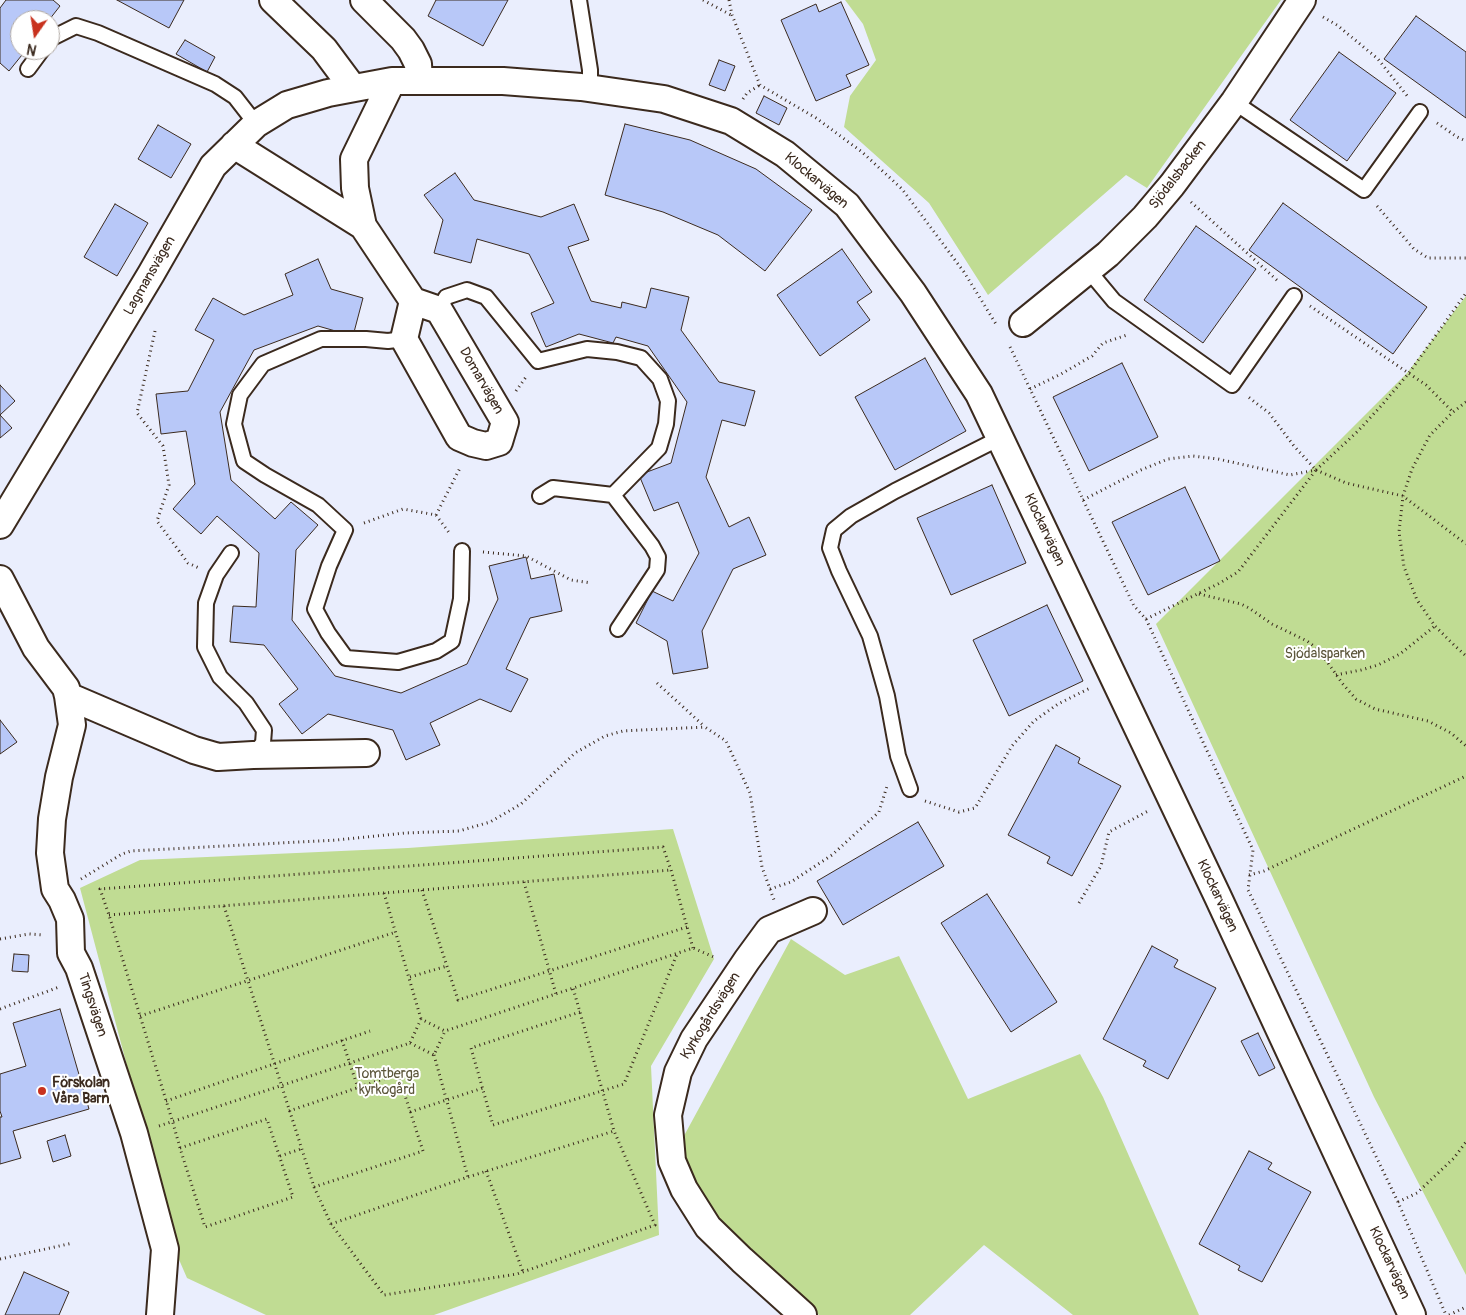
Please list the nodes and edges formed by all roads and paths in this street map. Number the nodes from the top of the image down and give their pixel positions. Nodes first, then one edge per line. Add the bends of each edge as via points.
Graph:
1 (273, 0) edge
2 (364, 0) edge
3 (579, 0) edge
4 (703, 0) edge
5 (729, 0) edge
6 (1309, 7) edge
7 (732, 15) junction
8 (60, 34) edge
9 (35, 60) edge
10 (28, 69) dead end
11 (392, 81) junction
12 (419, 81) junction
13 (353, 88) junction
14 (590, 88) junction
15 (1234, 102) junction
16 (1420, 112) junction
17 (256, 124) junction
18 (1466, 141) edge
19 (234, 144) junction
20 (1364, 190) junction
21 (363, 226) junction
22 (1466, 258) edge
23 (1089, 271) junction
24 (1466, 293) edge
25 (1294, 296) dead end
26 (412, 301) junction
27 (439, 310) junction
28 (1011, 326) joint
29 (1152, 328) junction
30 (155, 331) dead end
31 (404, 339) junction
32 (1009, 346) dead end
33 (538, 361) junction
34 (1409, 373) junction
35 (1232, 385) junction
36 (1030, 389) junction
37 (1466, 402) edge
38 (1453, 412) junction
39 (500, 413) junction
40 (1000, 438) junction
41 (473, 443) junction
42 (1316, 470) junction
43 (540, 496) dead end
44 (613, 496) junction
45 (1403, 496) junction
46 (1083, 500) junction
47 (436, 515) junction
48 (0, 525) edge
49 (345, 530) junction
50 (1466, 544) edge
51 (462, 551) junction
52 (232, 553) dead end
53 (216, 575) junction
54 (0, 578) edge
55 (591, 583) dead end
56 (1199, 594) junction
57 (1146, 619) junction
58 (1435, 626) junction
59 (618, 629) dead end
60 (1466, 656) edge
61 (1336, 675) junction
62 (657, 683) dead end
63 (1096, 685) dead end
64 (68, 696) junction
65 (705, 727) junction
66 (1466, 746) edge
67 (366, 753) dead end
68 (253, 755) junction
69 (1466, 776) edge
70 (888, 783) dead end
71 (910, 789) dead end
72 (1156, 807) dead end
73 (941, 808) dead end
74 (671, 870) junction
75 (1249, 875) junction
76 (524, 882) junction
77 (770, 889) junction
78 (422, 890) junction
79 (384, 893) junction
80 (62, 900) junction
81 (1078, 903) dead end
82 (224, 906) junction
83 (813, 911) dead end
84 (109, 915) junction
85 (782, 924) junction
86 (687, 927) junction
87 (396, 932) junction
88 (72, 936) junction
89 (0, 939) edge
90 (693, 948) junction
91 (678, 953) junction
92 (724, 961) dead end
93 (447, 966) junction
94 (549, 971) junction
95 (409, 978) junction
96 (248, 981) junction
97 (573, 988) junction
98 (556, 994) junction
99 (580, 1012) junction
100 (140, 1016) junction
101 (422, 1020) junction
102 (370, 1031) dead end
103 (445, 1031) junction
104 (342, 1040) junction
105 (410, 1043) junction
106 (434, 1055) junction
107 (274, 1064) junction
108 (349, 1064) junction
109 (281, 1087) junction
110 (358, 1088) junction
111 (483, 1088) junction
112 (602, 1091) junction
113 (447, 1100) junction
114 (166, 1101) junction
115 (288, 1111) junction
116 (410, 1112) junction
117 (173, 1123) junction
118 (614, 1130) junction
119 (134, 1133) junction
120 (1466, 1142) edge
121 (180, 1148) junction
122 (301, 1149) junction
123 (280, 1156) junction
124 (486, 1171) junction
125 (468, 1177) junction
126 (314, 1187) junction
127 (1398, 1202) junction
128 (331, 1224) junction
129 (73, 1243) dead end
130 (0, 1260) edge
131 (523, 1272) junction
132 (1466, 1307) edge
133 (160, 1315) edge
134 (803, 1315) edge
135 (1412, 1315) edge
136 (1447, 1315) edge

1 - 13 street via 324,48
2 - 12 street via 411,50 418,64
3 - 14 lane
4 - 7 path
5 - 7 path
6 - 15 street, Sjödalsbacken
6 - 16 path via 1378,59
7 - 28 path via 760,85 816,118 862,152 902,189 964,272
8 - 17 lane via 76,26 98,33 215,84 235,97
9 - 10 lane
11 - 12 street, Klockarvägen
11 - 13 street, Lagmansvägen
11 - 21 street via 354,159 355,188
12 - 14 street, Klockarvägen via 503,81
13 - 17 street, Lagmansvägen via 287,105
14 - 40 street, Klockarvägen via 664,99 731,121 785,154 847,205 918,300 979,394
15 - 20 lane
15 - 23 street, Sjödalsbacken via 1172,186
16 - 18 path
16 - 20 lane
17 - 19 street, Lagmansvägen
19 - 21 street
19 - 48 street, Lagmansvägen via 213,166
20 - 22 path via 1414,249 1428,258
21 - 26 street
23 - 28 street, Sjödalsbacken
23 - 29 lane via 1114,301
24 - 34 path
25 - 35 lane
26 - 27 street
26 - 31 street
27 - 33 lane via 446,297 467,290 486,297
27 - 39 street, Domarvägen
29 - 35 lane
29 - 36 path via 1103,343 1092,356
30 - 53 path via 137,413 163,446 169,485 158,521 188,563
31 - 41 street via 460,437
31 - 49 lane via 321,339 263,364 240,395 234,424 244,461 318,505
32 - 36 path
33 - 39 path
33 - 44 lane via 587,349 617,352 641,358 660,379 668,401 659,448
34 - 38 path
34 - 42 path via 1364,425
35 - 42 path via 1269,413
36 - 46 path
37 - 38 path
38 - 45 path via 1430,435 1412,469
39 - 41 street, Domarvägen via 505,422 499,442 486,446
40 - 71 lane via 894,491 834,530 830,548 870,636 887,696 898,756
40 - 135 street, Klockarvägen
41 - 47 path
42 - 45 path via 1346,483
42 - 46 path via 1290,475 1218,458 1168,459
42 - 56 path via 1238,572
43 - 44 lane via 553,488
44 - 59 lane via 658,557 657,570
45 - 50 path
45 - 58 path via 1399,532 1404,567 1417,600
46 - 57 path via 1134,606
47 - 49 path via 403,509
47 - 51 path
49 - 51 lane via 315,609 346,658 398,662 436,651 452,641 461,599
51 - 55 path via 526,556 571,580
52 - 53 lane
53 - 68 lane via 206,603 205,647 220,677 246,703 264,730 263,743
54 - 64 street, Tingsvägen via 36,648 66,688
56 - 57 path
56 - 61 path via 1242,604 1272,624 1307,640
57 - 75 path via 1253,850
58 - 60 path
58 - 61 path via 1400,654 1378,665
61 - 66 path via 1356,699 1375,708 1428,721 1451,733
62 - 65 path
63 - 73 path via 1058,704 1034,721 1012,746 974,808 959,812
64 - 68 street via 194,750 218,757
64 - 80 street, Tingsvägen via 72,725 59,777 50,853 55,889
65 - 77 path via 726,741 750,793 762,867
65 - 80 path via 623,731 605,736 575,753 521,804 490,822 459,831 131,851 81,880
67 - 68 street
69 - 75 path via 1264,872
70 - 77 path via 879,812 832,855 791,882
72 - 81 path via 1109,832 1101,866
74 - 76 path
74 - 84 path via 662,847 100,889
74 - 86 path
75 - 127 path via 1248,890
76 - 78 path
76 - 94 path
77 - 85 path
78 - 79 path
78 - 93 path
79 - 82 path
79 - 87 path
80 - 88 street, Tingsvägen via 70,918
82 - 84 path
82 - 96 path
83 - 85 street, Kyrkogårdsvägen
84 - 100 path
85 - 134 street, Kyrkogårdsvägen via 769,930 694,1039 678,1072 668,1115 672,1161 684,1189 708,1227
86 - 90 path
86 - 94 path
87 - 95 path
87 - 96 path
88 - 89 path via 29,934
88 - 119 street, Tingsvägen via 71,953 79,968
90 - 91 path
90 - 92 path
91 - 97 path
91 - 112 path via 624,1084
93 - 94 path via 458,1000
93 - 95 path
94 - 98 path
95 - 101 path
96 - 100 path
96 - 107 path
97 - 98 path
97 - 99 path
98 - 103 path
99 - 111 path via 471,1048
99 - 112 path
100 - 114 path
101 - 103 path
101 - 105 path
102 - 104 path
103 - 106 path
104 - 107 path
104 - 108 path
105 - 106 path
105 - 108 path
106 - 113 path
107 - 109 path
107 - 114 path
108 - 109 path
108 - 110 path
109 - 115 path
109 - 117 path
110 - 115 path
110 - 116 path via 398,1074
111 - 112 path via 493,1125
111 - 113 path
112 - 118 path
113 - 116 path
113 - 125 path
114 - 117 path
115 - 122 path
116 - 126 path via 423,1151
117 - 119 path
117 - 121 path
118 - 124 path
118 - 131 path via 655,1225
119 - 133 street, Tingsvägen via 165,1249
120 - 127 path via 1417,1193
121 - 123 path via 267,1119
121 - 123 path via 205,1226 293,1197
122 - 123 path
122 - 126 path
124 - 125 path
124 - 131 path
125 - 128 path
126 - 128 path
127 - 136 path
128 - 131 path via 384,1295
129 - 130 path
132 - 136 path

